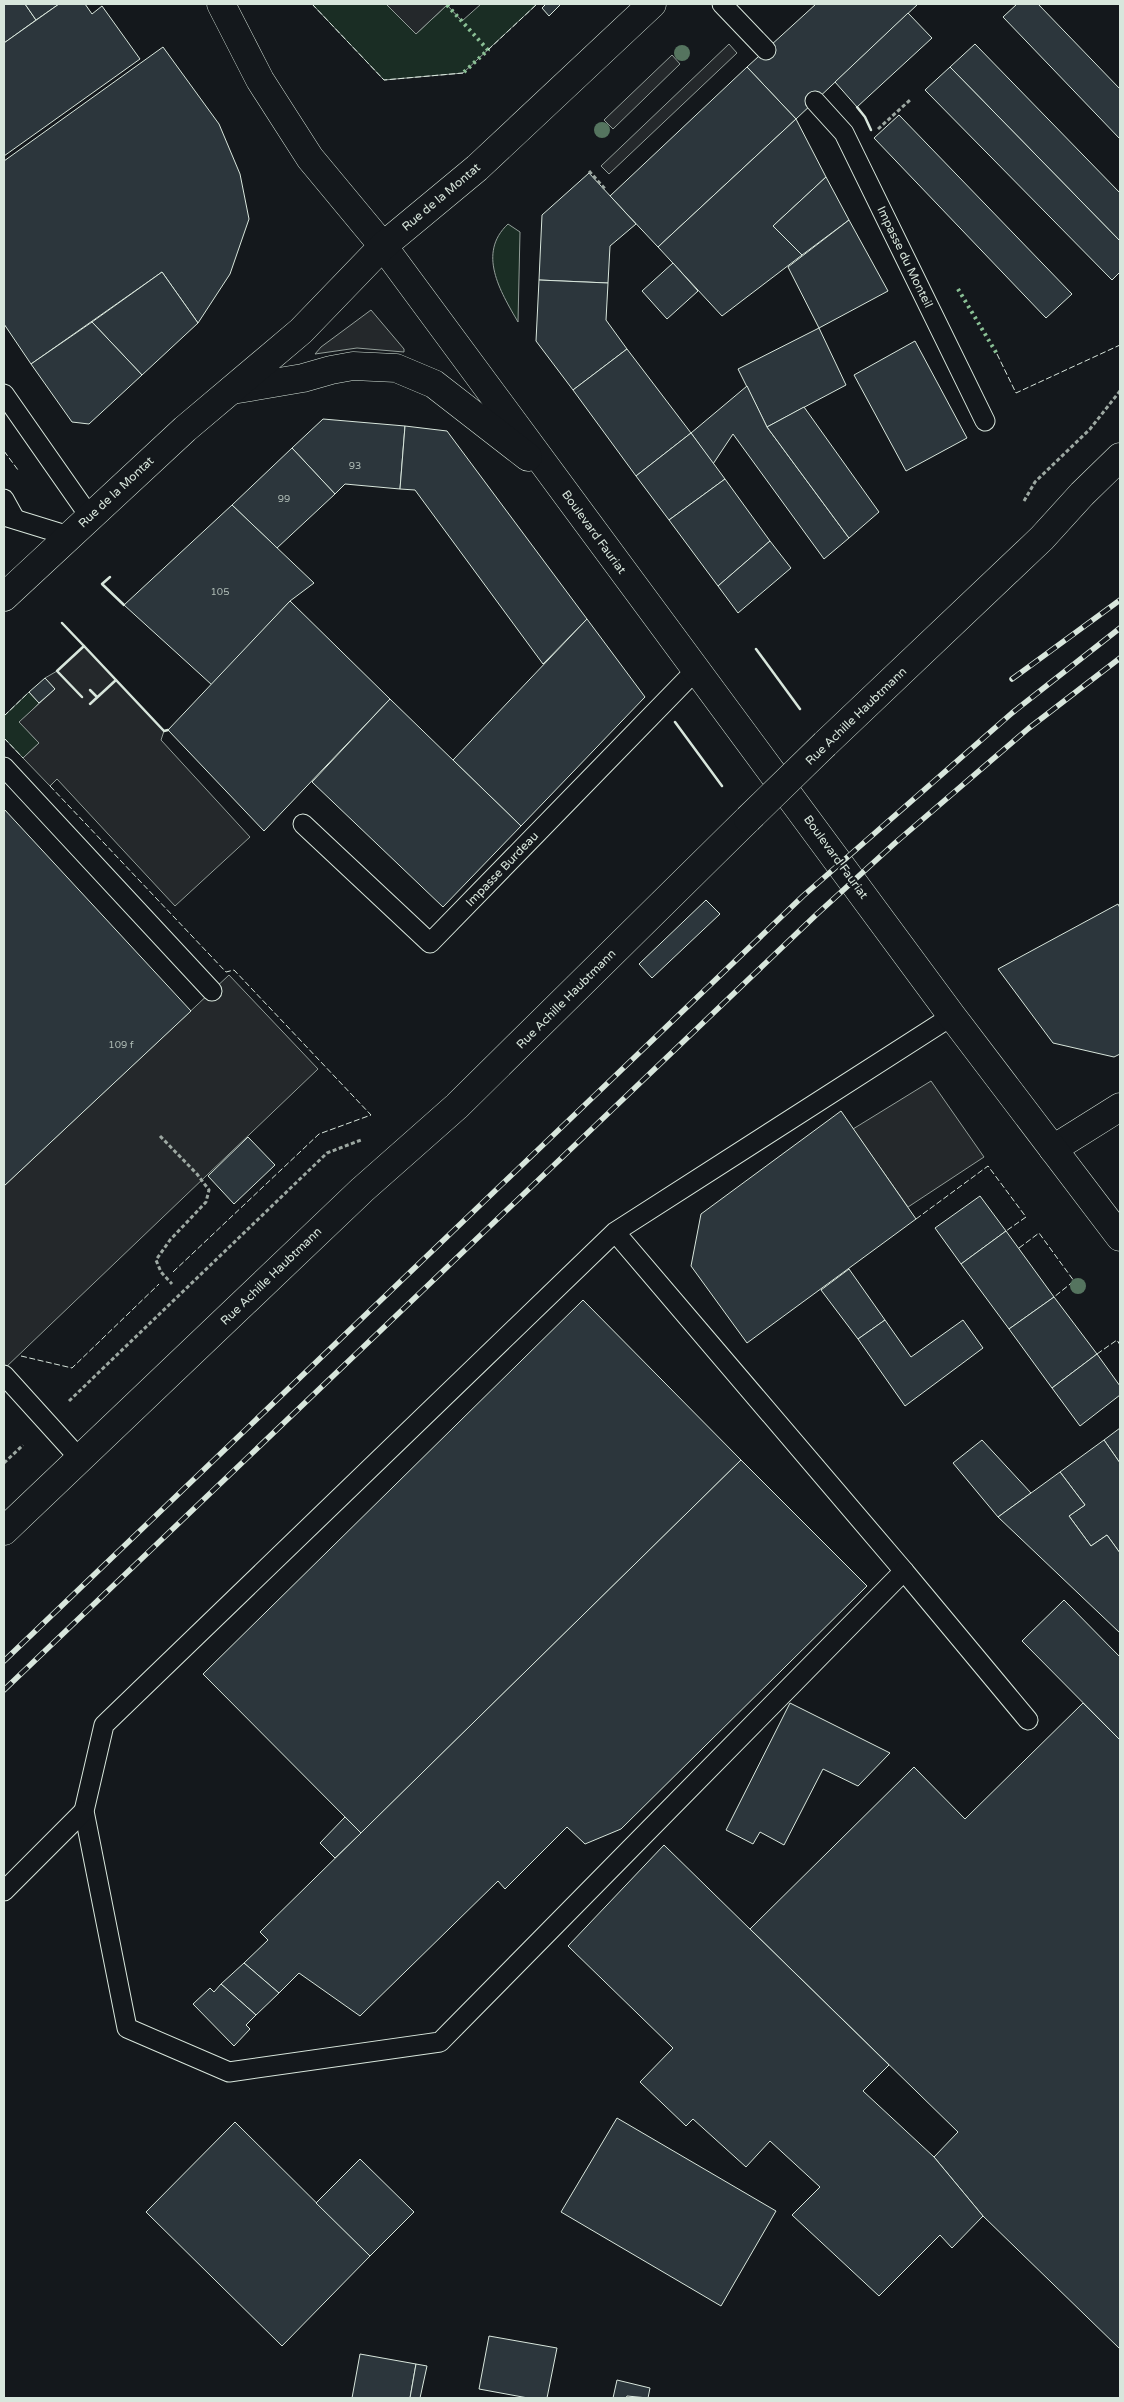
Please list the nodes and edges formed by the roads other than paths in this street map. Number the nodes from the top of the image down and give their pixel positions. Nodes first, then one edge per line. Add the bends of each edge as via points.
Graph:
1 (221, 4) edge
2 (652, 4) edge
3 (722, 4) edge
4 (766, 50) dead end
5 (815, 101) dead end
6 (383, 246) junction
7 (231, 390) junction
8 (4, 394) edge
9 (985, 420) dead end
10 (1120, 457) edge
11 (553, 476) junction
12 (4, 498) edge
13 (90, 517) junction
14 (9, 518) edge
15 (68, 536) junction
16 (4, 597) edge
17 (696, 670) junction
18 (4, 767) edge
19 (303, 824) dead end
20 (212, 991) dead end
21 (952, 1016) junction
22 (1120, 1107) edge
23 (1053, 1149) junction
24 (615, 1232) junction
25 (1120, 1237) edge
26 (4, 1375) edge
27 (80, 1459) junction
28 (4, 1532) edge
29 (904, 1571) junction
30 (1028, 1720) dead end
31 (84, 1811) junction
32 (4, 1891) edge

1 - 6 main road, Boulevard Fauriat via 260,80 305,150
2 - 6 main road, Rue de la Montat via 477,168
3 - 4 lane
5 - 9 lane, Impasse du Monteil via 844,133
6 - 7 main road, Rue de la Montat via 307,325
6 - 11 main road, Boulevard Fauriat
7 - 11 main road, Boulevard Fauriat via 353,366 396,368 434,384
7 - 13 main road, Rue de la Montat
8 - 13 lane
10 - 27 main road, Rue Achille Haubtmann, bridge via 1042,538 825,744 458,1106 362,1190
11 - 17 main road, Boulevard Fauriat
12 - 14 lane
13 - 15 main road, Rue de la Montat
14 - 15 lane
15 - 16 main road, Rue de la Montat
17 - 19 lane, Impasse Burdeau via 430,943
17 - 21 main road, Boulevard Fauriat
18 - 20 lane
21 - 23 main road, Boulevard Fauriat
21 - 24 lane
22 - 23 main road
23 - 25 main road, Boulevard Fauriat
24 - 29 lane
24 - 31 lane via 104,1725
26 - 27 lane
27 - 28 main road, Rue Achille Haubtmann
29 - 30 lane
29 - 31 lane via 440,2042 229,2072 127,2028
31 - 32 lane

